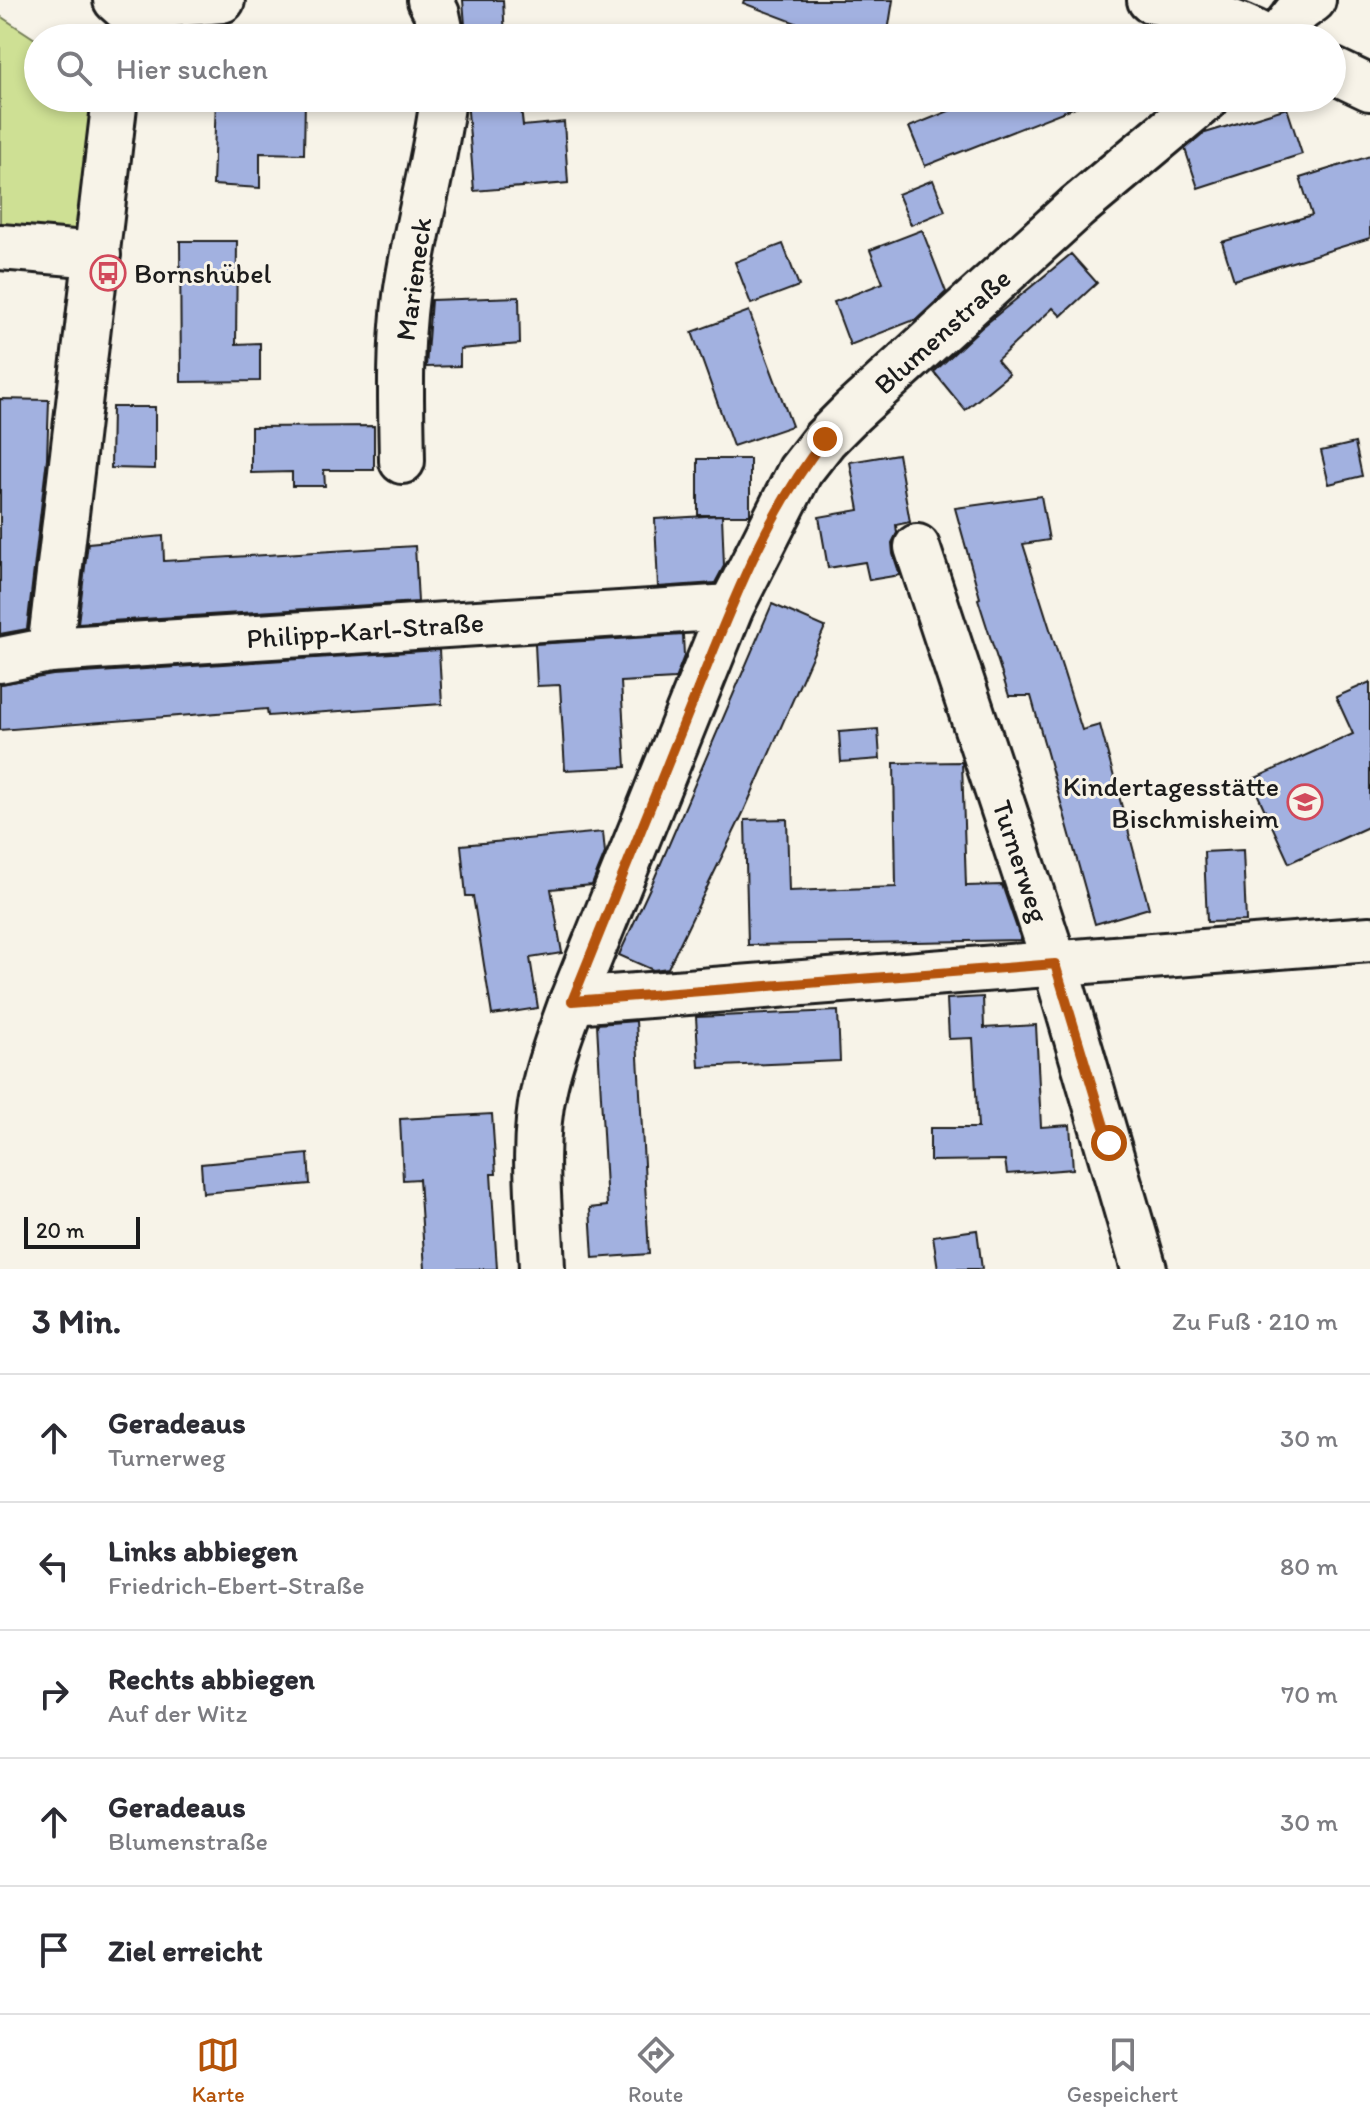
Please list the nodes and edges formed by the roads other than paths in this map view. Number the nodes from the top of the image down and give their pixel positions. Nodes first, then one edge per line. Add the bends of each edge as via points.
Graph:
1 (222, 0) edge
2 (430, 0) edge
3 (1150, 0) edge
4 (1313, 0) edge
5 (121, 15) edge
6 (439, 24) edge
7 (1239, 24) edge
8 (1288, 24) edge
9 (1346, 77) edge
10 (1370, 88) edge
11 (113, 112) edge
12 (441, 112) edge
13 (1190, 112) edge
14 (0, 247) edge
15 (98, 255) junction
16 (402, 461) dead end
17 (917, 547) dead end
18 (731, 607) junction
19 (50, 650) junction
20 (0, 660) edge
21 (1370, 939) edge
22 (1055, 964) junction
23 (572, 1001) junction
24 (542, 1269) edge
25 (1144, 1269) edge

1 - 5 street
2 - 6 street
3 - 7 street
4 - 8 street
9 - 10 street
11 - 15 street
12 - 16 street, Marieneck via 406,299
13 - 18 street, Blumenstraße via 1077,207 825,439 784,499
14 - 15 street
15 - 19 street
17 - 22 street, Turnerweg
18 - 19 street, Philipp-Karl-Straße
18 - 23 street, Blumenstraße
19 - 20 street, Philipp-Karl-Straße
21 - 22 street
22 - 23 street
22 - 25 street, Turnerweg
23 - 24 street, Blumenstraße via 540,1116

